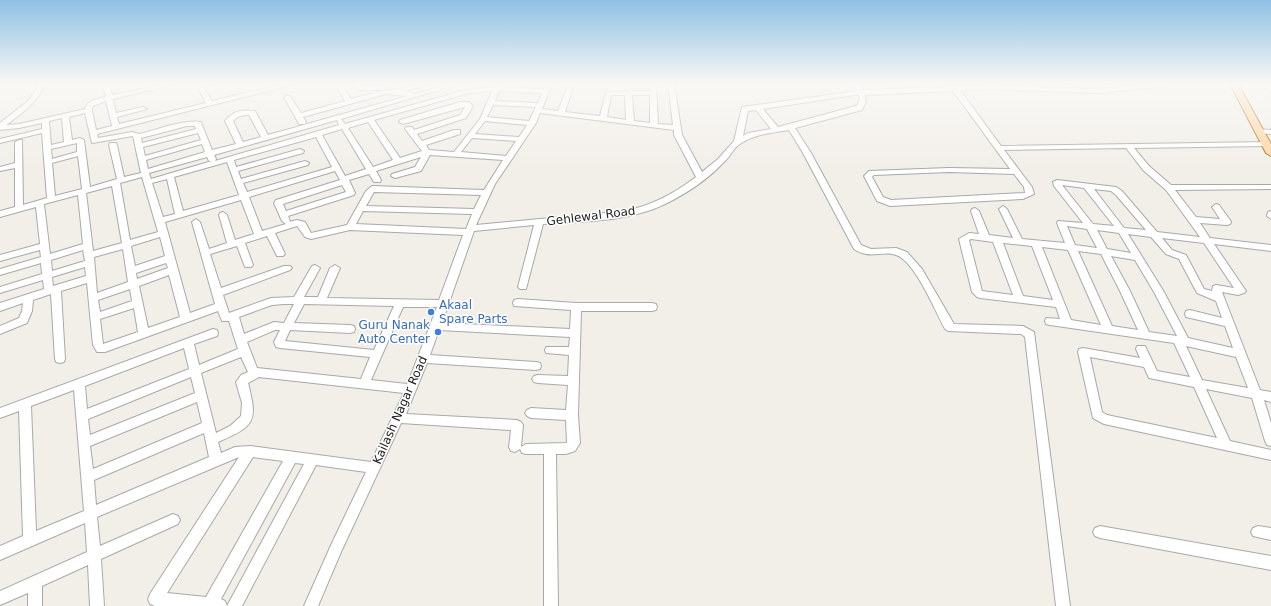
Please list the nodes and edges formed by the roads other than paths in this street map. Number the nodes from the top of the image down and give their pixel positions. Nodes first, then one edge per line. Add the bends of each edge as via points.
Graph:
1 (17, 112) edge
2 (78, 112) edge
3 (88, 112) edge
4 (112, 112) edge
5 (129, 112) edge
6 (176, 112) edge
7 (248, 112) edge
8 (250, 112) edge
9 (297, 112) edge
10 (314, 112) edge
11 (334, 112) edge
12 (354, 112) edge
13 (394, 112) edge
14 (395, 112) edge
15 (435, 112) edge
16 (465, 112) edge
17 (486, 112) edge
18 (537, 112) edge
19 (558, 112) edge
20 (604, 112) edge
21 (629, 112) edge
22 (654, 112) edge
23 (674, 112) edge
24 (744, 112) edge
25 (762, 112) edge
26 (844, 112) edge
27 (972, 112) edge
28 (1252, 112) edge
29 (1254, 112) edge
30 (561, 113) joint
31 (65, 115) junction
32 (113, 116) junction
33 (299, 116) junction
34 (337, 117) junction
35 (604, 118) junction
36 (370, 119) junction
37 (483, 119) junction
38 (45, 120) junction
39 (403, 122) junction
40 (630, 122) junction
41 (532, 123) junction
42 (304, 126) junction
43 (343, 126) junction
44 (654, 126) junction
45 (0, 127) edge
46 (116, 127) junction
47 (791, 127) junction
48 (676, 128) junction
49 (775, 129) junction
50 (46, 130) junction
51 (201, 130) junction
52 (457, 132) dead end
53 (1265, 132) edge
54 (93, 133) junction
55 (412, 133) junction
56 (314, 135) junction
57 (470, 136) junction
58 (137, 137) junction
59 (265, 137) junction
60 (520, 139) junction
61 (293, 140) junction
62 (0, 141) edge
63 (205, 141) junction
64 (738, 141) junction
65 (19, 142) dead end
66 (68, 142) junction
67 (1269, 143) edge
68 (240, 144) junction
69 (421, 144) junction
70 (113, 145) dead end
71 (138, 146) junction
72 (1128, 146) junction
73 (47, 148) junction
74 (998, 148) junction
75 (300, 151) junction
76 (427, 152) junction
77 (81, 153) junction
78 (209, 153) junction
79 (1271, 153) edge
80 (456, 154) junction
81 (230, 158) junction
82 (507, 158) junction
83 (142, 159) junction
84 (48, 162) junction
85 (398, 162) junction
86 (213, 163) junction
87 (305, 163) junction
88 (19, 164) junction
89 (337, 168) junction
90 (0, 169) edge
91 (234, 170) junction
92 (372, 170) junction
93 (1016, 172) junction
94 (312, 175) junction
95 (146, 176) junction
96 (170, 176) junction
97 (395, 176) dead end
98 (701, 178) junction
99 (344, 180) junction
100 (377, 180) dead end
101 (118, 182) junction
102 (239, 182) junction
103 (1087, 186) junction
104 (1271, 187) edge
105 (1169, 188) junction
106 (84, 191) junction
107 (486, 193) junction
108 (244, 196) junction
109 (51, 200) junction
110 (40, 203) junction
111 (1216, 207) dead end
112 (361, 208) junction
113 (19, 209) junction
114 (1003, 209) dead end
115 (975, 211) dead end
116 (478, 212) junction
117 (0, 214) edge
118 (180, 215) junction
119 (223, 215) dead end
120 (284, 215) junction
121 (1194, 220) junction
122 (160, 221) junction
123 (196, 222) dead end
124 (539, 222) junction
125 (288, 225) junction
126 (1090, 226) junction
127 (350, 227) junction
128 (470, 230) junction
129 (1122, 231) junction
130 (270, 232) junction
131 (164, 233) junction
132 (1156, 235) junction
133 (259, 236) junction
134 (985, 237) junction
135 (997, 239) junction
136 (1019, 241) junction
137 (1208, 241) junction
138 (236, 243) junction
139 (1036, 243) junction
140 (126, 245) junction
141 (44, 246) junction
142 (1071, 247) junction
143 (1271, 248) edge
144 (1104, 252) junction
145 (206, 253) junction
146 (280, 254) dead end
147 (88, 255) junction
148 (1138, 257) junction
149 (0, 258) edge
150 (46, 258) junction
151 (170, 258) junction
152 (248, 265) dead end
153 (287, 268) dead end
154 (315, 268) dead end
155 (335, 268) dead end
156 (173, 270) junction
157 (131, 271) junction
158 (0, 272) edge
159 (48, 275) junction
160 (91, 278) junction
161 (133, 284) junction
162 (523, 287) dead end
163 (0, 290) edge
164 (53, 290) junction
165 (218, 293) junction
166 (1218, 297) junction
167 (28, 298) junction
168 (93, 298) junction
169 (1019, 299) junction
170 (299, 300) junction
171 (321, 301) junction
172 (400, 302) junction
173 (137, 303) junction
174 (518, 303) dead end
175 (443, 304) junction
176 (1060, 304) junction
177 (222, 306) junction
178 (0, 307) edge
179 (576, 307) junction
180 (652, 307) dead end
181 (1190, 314) dead end
182 (233, 316) junction
183 (95, 317) junction
184 (186, 319) junction
185 (1050, 321) dead end
186 (1067, 323) junction
187 (1228, 323) junction
188 (287, 326) junction
189 (436, 326) junction
190 (350, 329) dead end
191 (1108, 329) junction
192 (0, 330) edge
193 (213, 333) dead end
194 (574, 333) junction
195 (144, 334) junction
196 (1146, 336) junction
197 (1182, 341) junction
198 (188, 342) junction
199 (242, 345) junction
200 (1141, 349) dead end
201 (550, 350) dead end
202 (574, 351) junction
203 (378, 354) junction
204 (1240, 354) junction
205 (60, 359) dead end
206 (423, 359) junction
207 (1147, 363) junction
208 (536, 366) dead end
209 (195, 371) junction
210 (258, 372) junction
211 (538, 379) dead end
212 (574, 380) junction
213 (78, 383) junction
214 (364, 384) junction
215 (1198, 384) junction
216 (410, 389) junction
217 (1256, 394) junction
218 (200, 396) junction
219 (1271, 397) edge
220 (25, 403) junction
221 (0, 413) edge
222 (531, 413) dead end
223 (572, 414) junction
224 (82, 416) junction
225 (398, 418) junction
226 (208, 426) junction
227 (211, 440) junction
228 (1271, 441) edge
229 (84, 443) junction
230 (1226, 446) junction
231 (550, 450) junction
232 (250, 451) junction
233 (1271, 455) edge
234 (292, 457) junction
235 (216, 459) junction
236 (313, 460) junction
237 (374, 468) junction
238 (87, 477) junction
239 (90, 513) junction
240 (173, 520) dead end
241 (1100, 532) dead end
242 (30, 539) junction
243 (0, 553) edge
244 (94, 556) junction
245 (1271, 563) edge
246 (35, 582) junction
247 (0, 598) edge
248 (153, 603) edge
249 (35, 606) edge
250 (97, 606) edge
251 (213, 606) edge
252 (234, 606) edge
253 (311, 606) edge
254 (551, 606) edge
255 (1063, 606) edge

1 - 45 street
2 - 31 street
3 - 54 street
4 - 32 street
5 - 32 street
6 - 46 street
7 - 68 street via 229,121
8 - 59 street via 253,114
9 - 33 street
10 - 33 street
11 - 34 street
12 - 34 street
13 - 36 street
14 - 39 street
15 - 39 street
16 - 55 street via 463,116
17 - 37 street
18 - 41 street, Kailash Nagar Road
19 - 30 street
20 - 35 street
21 - 40 street
22 - 44 street
23 - 48 street
24 - 64 street
25 - 49 street
26 - 47 street, Gehlewal Road
27 - 74 street
28 - 53 main road
29 - 53 main road
30 - 35 street
31 - 38 street
31 - 66 street
32 - 46 street
33 - 42 street
34 - 42 street
34 - 43 street
35 - 40 street
36 - 43 street
36 - 85 street
37 - 41 street
37 - 57 street
38 - 45 street via 14,127
38 - 50 street
39 - 55 street
40 - 44 street
41 - 60 street, Kailash Nagar Road
42 - 56 street
42 - 59 street
43 - 56 street
43 - 92 street
44 - 48 street
46 - 54 street
47 - 49 street, Gehlewal Road
47 - 255 street via 857,248 864,252 896,251 907,256 952,328 1023,330 1030,335
48 - 98 street via 681,144
49 - 64 street, Gehlewal Road via 757,132
50 - 62 street
50 - 73 street
51 - 58 street via 198,124 194,124
51 - 63 street
51 - 71 street
52 - 69 street
53 - 67 main road
54 - 58 street via 97,142 132,134 136,134
55 - 69 street
56 - 61 street
56 - 89 street
57 - 60 street
57 - 80 street
58 - 71 street
59 - 68 street
60 - 82 street, Kailash Nagar Road
61 - 75 street
61 - 81 street
63 - 78 street
63 - 83 street
64 - 98 street, Gehlewal Road via 721,161
65 - 88 street
66 - 73 street
66 - 77 street via 80,140
67 - 72 street
67 - 79 main road
68 - 78 street
69 - 76 street
70 - 101 street
71 - 83 street
72 - 74 street
72 - 105 street via 1146,168
73 - 84 street
74 - 93 street
75 - 87 street
75 - 91 street
76 - 80 street
76 - 85 street
76 - 97 street via 418,169
77 - 84 street
77 - 106 street
78 - 86 street
78 - 95 street
80 - 82 street
81 - 86 street
81 - 91 street
82 - 107 street, Kailash Nagar Road
83 - 95 street
84 - 109 street
85 - 92 street
86 - 96 street
87 - 94 street
87 - 102 street
88 - 90 street
88 - 113 street
89 - 94 street
89 - 99 street
91 - 102 street
92 - 99 street
92 - 100 street
93 - 93 street via 1028,187 1030,194 890,203 880,199 868,176 876,173 949,170
94 - 108 street
95 - 96 street
95 - 101 street
95 - 122 street
96 - 118 street
98 - 124 street, Gehlewal Road via 673,196 639,211
99 - 120 street via 281,200 278,203
99 - 120 street via 351,193
101 - 106 street
101 - 140 street
102 - 108 street
103 - 126 street via 1059,181 1056,183
103 - 129 street
103 - 132 street via 1117,191
104 - 105 street
105 - 121 street
106 - 109 street
106 - 147 street
107 - 112 street via 377,189 370,191
107 - 116 street, Kailash Nagar Road
108 - 118 street
108 - 133 street
109 - 110 street
110 - 113 street
110 - 141 street
111 - 121 street via 1227,222
112 - 116 street
112 - 127 street
113 - 117 street
114 - 136 street
115 - 134 street
116 - 128 street, Kailash Nagar Road
118 - 122 street
119 - 138 street
120 - 125 street
121 - 137 street
122 - 131 street
123 - 145 street
124 - 128 street, Gehlewal Road
124 - 162 street
125 - 127 street, Gehlewal Road via 300,223 311,236
125 - 130 street
126 - 129 street
126 - 142 street via 1061,223
126 - 144 street
127 - 128 street, Gehlewal Road
128 - 175 street, Kailash Nagar Road
129 - 132 street
129 - 148 street
130 - 133 street
130 - 146 street
131 - 140 street
131 - 151 street
132 - 137 street
132 - 166 street via 1170,253 1183,257 1200,291
133 - 138 street
134 - 135 street
134 - 169 street via 969,236 964,239 977,292 983,296
135 - 136 street
135 - 169 street
136 - 139 street
137 - 143 street
137 - 166 street via 1241,291 1216,288
138 - 145 street
138 - 152 street
139 - 142 street
139 - 176 street
140 - 147 street
140 - 157 street
141 - 149 street
141 - 150 street
142 - 144 street
142 - 191 street
144 - 148 street
144 - 196 street
145 - 165 street
147 - 150 street
147 - 159 street
147 - 160 street
148 - 197 street via 1159,292
150 - 158 street
150 - 159 street
151 - 156 street
151 - 157 street
153 - 165 street
154 - 170 street
155 - 171 street
156 - 161 street
156 - 184 street
157 - 161 street
159 - 163 street
159 - 164 street
160 - 164 street
160 - 168 street
161 - 168 street
161 - 173 street
164 - 167 street
164 - 205 street
165 - 177 street
166 - 187 street
167 - 178 street
167 - 192 street via 23,320
168 - 183 street
169 - 176 street
170 - 171 street
170 - 182 street via 278,300
170 - 188 street
171 - 172 street
172 - 175 street
172 - 203 street
173 - 183 street
173 - 195 street
174 - 179 street
175 - 189 street, Kailash Nagar Road
176 - 186 street
177 - 182 street via 225,318
177 - 184 street
179 - 180 street
179 - 194 street
181 - 187 street
182 - 199 street
183 - 195 street via 98,345 101,349
184 - 195 street
185 - 186 street
186 - 191 street
187 - 204 street
188 - 190 street
188 - 199 street via 269,327
188 - 203 street via 280,344
189 - 194 street
189 - 206 street, Kailash Nagar Road
191 - 196 street
193 - 198 street
194 - 202 street
196 - 197 street
197 - 204 street
197 - 215 street
198 - 209 street
198 - 213 street
199 - 209 street
199 - 210 street via 250,366 253,371
200 - 207 street
201 - 202 street
202 - 212 street
203 - 214 street
204 - 217 street
206 - 208 street
206 - 216 street, Kailash Nagar Road
207 - 215 street via 1153,375
207 - 230 street via 1083,352 1097,414 1104,419
209 - 218 street
209 - 224 street
210 - 214 street
210 - 227 street via 242,382 248,410 244,422 236,429
211 - 212 street
212 - 223 street
213 - 220 street
213 - 224 street
214 - 216 street
215 - 217 street
215 - 230 street
216 - 225 street, Kailash Nagar Road
217 - 219 street
217 - 228 street
218 - 226 street
218 - 229 street
220 - 221 street
220 - 242 street
222 - 223 street
223 - 231 street via 574,443 566,449
224 - 229 street
225 - 231 street via 517,425 521,448
225 - 237 street, Kailash Nagar Road
226 - 227 street
226 - 238 street
227 - 235 street
229 - 238 street
230 - 233 street
231 - 254 street
232 - 234 street
232 - 235 street via 235,452
232 - 248 street
234 - 236 street
234 - 251 street
235 - 239 street
236 - 237 street
236 - 252 street
237 - 253 street, Kailash Nagar Road
238 - 239 street
239 - 242 street
239 - 244 street
240 - 244 street
241 - 245 street
242 - 243 street
244 - 246 street
244 - 250 street
246 - 247 street
246 - 249 street
248 - 251 street

